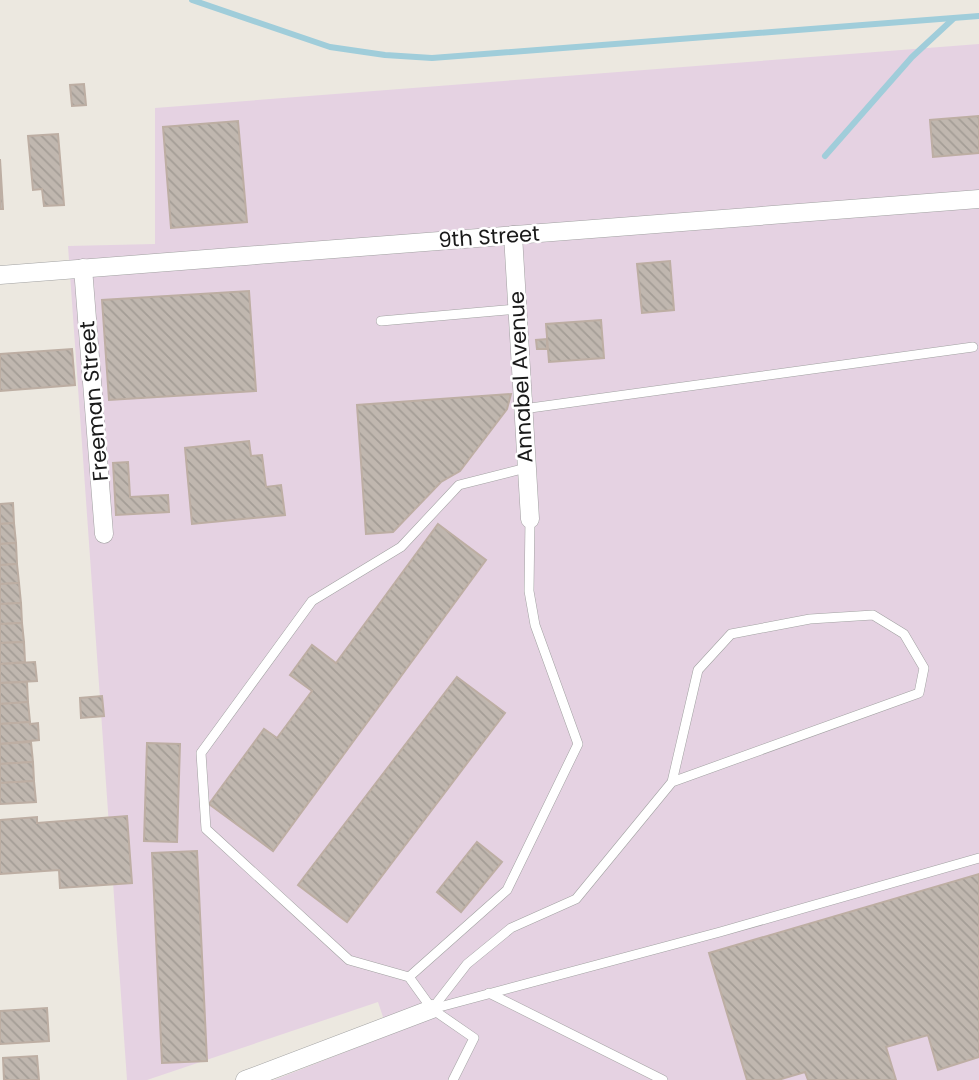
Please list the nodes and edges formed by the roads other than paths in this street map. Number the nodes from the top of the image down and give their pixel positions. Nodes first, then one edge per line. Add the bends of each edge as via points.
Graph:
1 (979, 200) edge
2 (513, 235) junction
3 (83, 268) junction
4 (0, 275) edge
5 (517, 309) junction
6 (381, 321) dead end
7 (973, 347) dead end
8 (523, 409) junction
9 (526, 468) junction
10 (530, 519) joint
11 (104, 534) dead end
12 (672, 782) junction
13 (979, 858) edge
14 (409, 977) junction
15 (489, 993) junction
16 (432, 1009) junction
17 (245, 1080) edge
18 (453, 1080) edge
19 (663, 1080) edge

1 - 2 street, 9th Street
2 - 3 street, 9th Street
2 - 5 street, Annabel Avenue
3 - 4 street, 9th Street
3 - 11 street, Freeman Street
5 - 6 lane
5 - 8 street, Annabel Avenue
7 - 8 lane
8 - 9 street, Annabel Avenue
9 - 10 street, Annabel Avenue
9 - 14 lane via 459,485 401,547 312,601 201,753 206,829 349,960
10 - 14 lane via 529,591 535,625 578,744 507,890
12 - 12 lane via 919,693 924,668 904,634 873,615 810,618 731,634 698,670
12 - 16 lane via 576,899 511,928 467,964
13 - 15 lane
14 - 16 lane
15 - 16 lane
15 - 19 lane
16 - 17 street
16 - 18 lane via 474,1038

